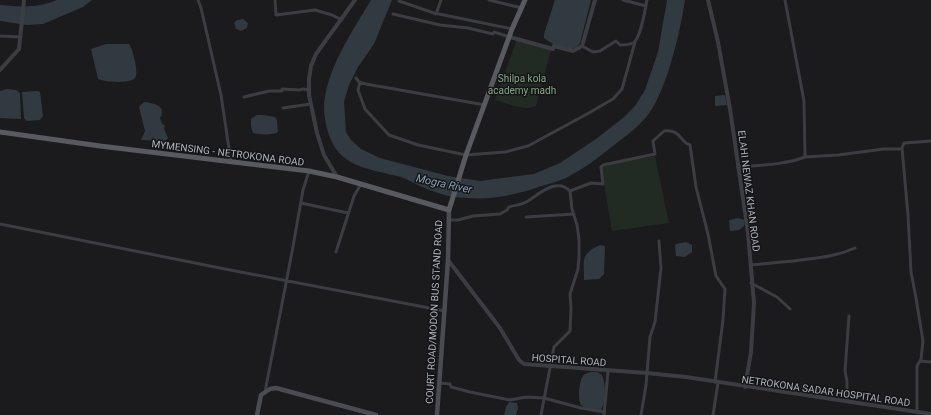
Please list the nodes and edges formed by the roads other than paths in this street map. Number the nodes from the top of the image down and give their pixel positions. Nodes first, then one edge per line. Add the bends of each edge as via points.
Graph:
1 (24, 0) edge
2 (198, 0) edge
3 (275, 0) edge
4 (355, 0) edge
5 (442, 0) edge
6 (490, 0) edge
7 (524, 0) edge
8 (595, 0) edge
9 (623, 0) edge
10 (647, 0) edge
11 (708, 0) edge
12 (785, 0) edge
13 (399, 1) dead end
14 (646, 6) junction
15 (522, 8) junction
16 (393, 14) dead end
17 (436, 14) junction
18 (342, 20) junction
19 (512, 29) junction
20 (0, 36) edge
21 (21, 37) junction
22 (510, 37) junction
23 (635, 42) junction
24 (582, 46) junction
25 (0, 70) edge
26 (356, 78) dead end
27 (360, 82) junction
28 (309, 90) junction
29 (244, 97) dead end
30 (311, 104) junction
31 (485, 105) junction
32 (283, 108) dead end
33 (0, 132) edge
34 (931, 141) edge
35 (902, 148) junction
36 (465, 157) junction
37 (805, 157) junction
38 (231, 162) junction
39 (738, 167) junction
40 (308, 171) junction
41 (337, 177) junction
42 (361, 184) junction
43 (570, 191) junction
44 (301, 203) junction
45 (449, 210) junction
46 (348, 213) junction
47 (574, 214) junction
48 (526, 217) dead end
49 (448, 220) junction
50 (0, 224) edge
51 (659, 241) dead end
52 (855, 248) dead end
53 (336, 252) dead end
54 (448, 260) junction
55 (750, 265) junction
56 (286, 281) junction
57 (751, 283) junction
58 (790, 309) dead end
59 (445, 311) junction
60 (849, 316) dead end
61 (920, 361) junction
62 (931, 362) edge
63 (551, 366) junction
64 (608, 371) junction
65 (647, 373) junction
66 (717, 382) junction
67 (440, 383) junction
68 (745, 387) junction
69 (265, 392) junction
70 (544, 398) junction
71 (847, 401) junction
72 (917, 412) junction
73 (604, 414) edge
74 (931, 414) edge
75 (257, 415) edge
76 (376, 415) edge
77 (437, 415) edge
78 (541, 415) edge
79 (641, 415) edge
80 (713, 415) edge

1 - 21 street
2 - 38 street via 221,95
3 - 18 street via 276,15 315,10
4 - 18 street
5 - 17 street
6 - 15 street
7 - 15 main road
8 - 24 street
9 - 14 street
10 - 14 street
11 - 39 street, ELAHI NEWAZ KHAN ROAD via 722,60
12 - 37 street via 804,101
13 - 17 street
14 - 23 street
15 - 19 main road
16 - 22 street via 440,26 468,28 493,34 494,32
17 - 19 street
18 - 28 street via 316,54 311,66
19 - 22 main road
20 - 21 street
21 - 25 street via 19,49
22 - 24 street via 553,49 554,46 573,51
22 - 31 main road
23 - 24 street via 620,45 616,41 600,51 593,52
23 - 36 street via 622,89 613,99 528,146
26 - 27 street
27 - 31 street
27 - 36 street via 358,90 365,108 389,135
28 - 29 street via 282,89
28 - 30 street
30 - 32 street
30 - 41 street via 324,155
31 - 36 main road
33 - 38 main road, MYMENSING - NETROKONA ROAD
34 - 35 street via 904,143
35 - 37 street
35 - 61 street via 911,272 923,339
36 - 45 main road
37 - 39 street
38 - 40 main road, MYMENSING - NETROKONA ROAD
39 - 55 street, ELAHI NEWAZ KHAN ROAD
40 - 41 main road, MYMENSING - NETROKONA ROAD
40 - 44 street
41 - 42 main road, MYMENSING - NETROKONA ROAD
42 - 45 main road, MYMENSING - NETROKONA ROAD
42 - 46 street
43 - 47 street
43 - 49 street via 552,187 527,202 509,207 500,214
43 - 66 street via 591,183 603,184 603,165 655,154 653,141 664,131 673,131 690,145 696,186 716,276 725,289
44 - 46 street
44 - 56 street
45 - 49 main road, COURT ROAD/MODON BUS STAND ROAD
46 - 53 street
47 - 48 street
47 - 63 street via 579,239 579,257 570,294 570,331 554,347
49 - 54 main road, COURT ROAD/MODON BUS STAND ROAD
50 - 56 street
51 - 65 street via 661,268
52 - 55 street via 829,257
54 - 59 main road, COURT ROAD/MODON BUS STAND ROAD
54 - 63 street, HOSPITAL ROAD via 500,328 519,360 524,364
55 - 57 street, ELAHI NEWAZ KHAN ROAD
56 - 59 street
56 - 69 street
57 - 58 street via 777,297
57 - 68 street, ELAHI NEWAZ KHAN ROAD via 754,303 751,352
59 - 67 main road, COURT ROAD/MODON BUS STAND ROAD
60 - 71 street via 845,371
61 - 62 street
61 - 72 street via 916,366
63 - 64 street, HOSPITAL ROAD
63 - 70 street
64 - 65 street, HOSPITAL ROAD
64 - 73 street
65 - 66 street, HOSPITAL ROAD
65 - 79 street
66 - 68 street, NETROKONA SADAR HOSPITAL ROAD
66 - 80 street
67 - 70 street via 510,400 526,397
67 - 77 main road, COURT ROAD/MODON BUS STAND ROAD
68 - 71 street, NETROKONA SADAR HOSPITAL ROAD
69 - 75 main road via 261,396
69 - 76 main road via 276,388
70 - 73 street
70 - 78 street
71 - 72 street, NETROKONA SADAR HOSPITAL ROAD
72 - 74 street, NETROKONA SADAR HOSPITAL ROAD

